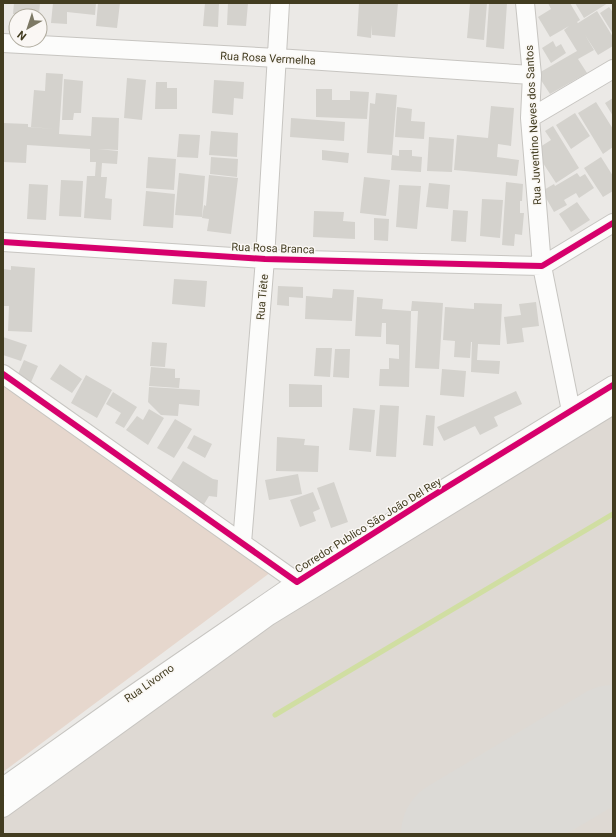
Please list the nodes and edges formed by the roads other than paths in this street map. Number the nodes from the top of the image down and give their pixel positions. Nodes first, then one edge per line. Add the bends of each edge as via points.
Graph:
1 (280, 3) edge
2 (525, 3) edge
3 (3, 43) edge
4 (277, 58) junction
5 (613, 69) edge
6 (532, 75) junction
7 (530, 118) junction
8 (613, 223) edge
9 (3, 242) edge
10 (265, 259) junction
11 (542, 266) junction
12 (3, 374) edge
13 (613, 384) edge
14 (613, 405) edge
15 (571, 411) junction
16 (242, 543) junction
17 (297, 582) junction
18 (3, 787) edge
19 (3, 808) edge

1 - 4 street, Rua Tiête
2 - 6 street, Rua Juventino Neves dos Santos
3 - 4 street, Rua Rosa Vermelha
4 - 6 street, Rua Rosa Vermelha
4 - 10 street, Rua Tiête
5 - 7 street
6 - 7 street, Rua Juventino Neves dos Santos
7 - 11 street, Rua Juventino Neves dos Santos
8 - 11 street
9 - 10 street, Rua Rosa Branca
10 - 11 street, Rua Rosa Branca
10 - 16 street, Rua Tiête
11 - 15 street, Rua Juventino Neves dos Santos
12 - 16 street, Corredor Publico São João Del Rey
13 - 15 street, Corredor Publico São João Del Rey
14 - 19 street via 269,616
15 - 17 street, Corredor Publico São João Del Rey
16 - 17 street, Corredor Publico São João Del Rey
17 - 18 street, Rua Livorno

